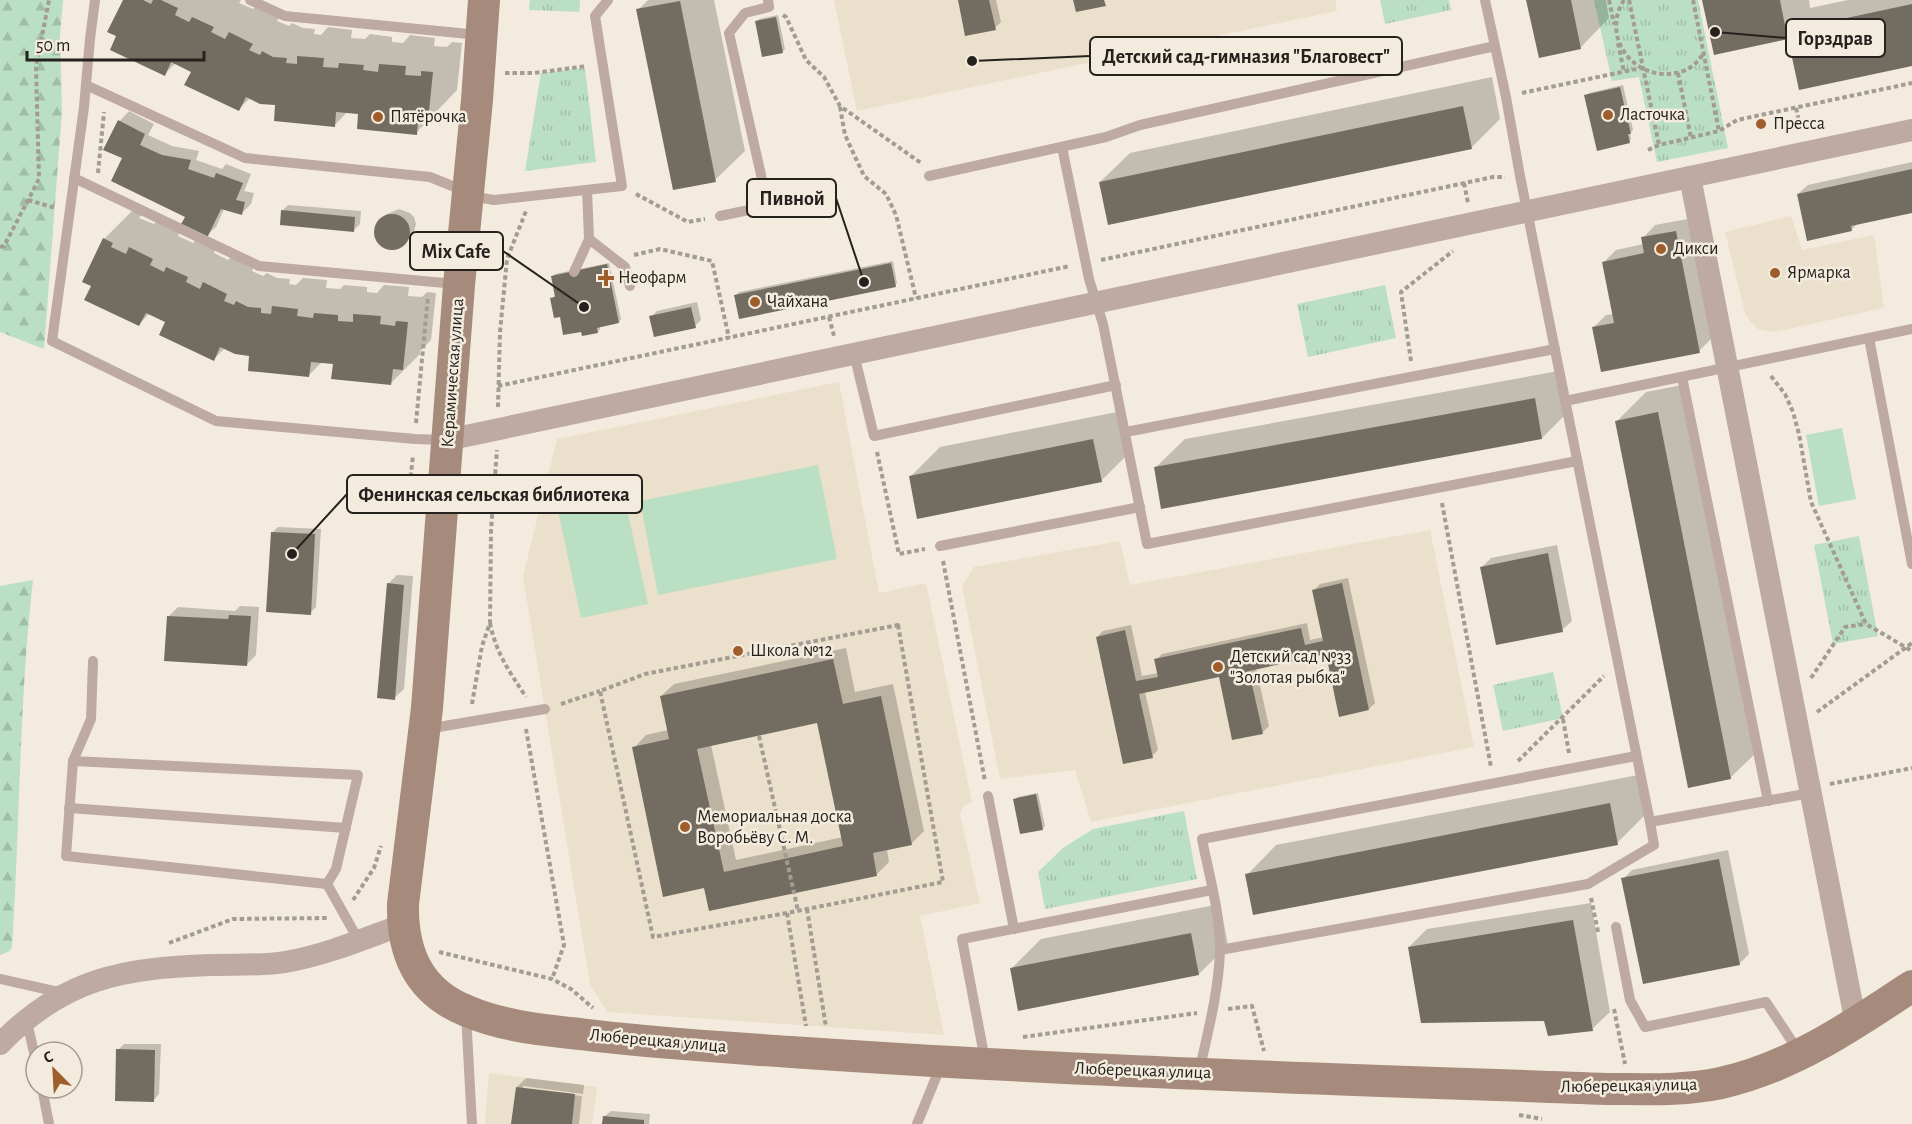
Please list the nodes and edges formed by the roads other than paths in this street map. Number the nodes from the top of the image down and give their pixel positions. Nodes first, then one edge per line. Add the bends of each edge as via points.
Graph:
1 (95, 0) edge
2 (250, 0) edge
3 (484, 0) edge
4 (608, 0) edge
5 (1485, 0) edge
6 (768, 4) edge
7 (482, 35) junction
8 (1495, 46) junction
9 (86, 85) junction
10 (1912, 130) edge
11 (1062, 147) junction
12 (929, 176) dead end
13 (1690, 177) junction
14 (74, 178) junction
15 (587, 190) junction
16 (468, 192) junction
17 (1527, 212) junction
18 (720, 216) road end
19 (589, 238) junction
20 (574, 272) dead end
21 (459, 285) junction
22 (630, 286) dead end
23 (1097, 303) junction
24 (1912, 329) edge
25 (1869, 338) junction
26 (1555, 349) junction
27 (854, 354) junction
28 (1727, 368) junction
29 (1682, 377) junction
30 (1116, 385) junction
31 (1565, 401) junction
32 (1126, 432) junction
33 (447, 440) junction
34 (1577, 461) junction
35 (1140, 507) junction
36 (940, 546) road end
37 (1912, 564) edge
38 (93, 661) dead end
39 (545, 709) road end
40 (424, 729) junction
41 (1636, 756) junction
42 (73, 761) junction
43 (1810, 793) junction
44 (988, 796) road end
45 (1768, 801) junction
46 (69, 808) junction
47 (1650, 822) junction
48 (346, 828) junction
49 (327, 884) junction
50 (1212, 891) junction
51 (1616, 927) dead end
52 (1014, 929) junction
53 (404, 935) junction
54 (359, 941) junction
55 (1220, 950) junction
56 (0, 978) edge
57 (1912, 986) edge
58 (64, 993) junction
59 (466, 1011) junction
60 (26, 1018) junction
61 (1856, 1024) junction
62 (31, 1040) edge
63 (0, 1044) edge
64 (984, 1053) junction
65 (1801, 1055) junction
66 (942, 1062) junction
67 (1199, 1074) junction
68 (44, 1100) edge
69 (49, 1124) edge
70 (472, 1124) edge
71 (917, 1124) edge

1 - 9 lane
2 - 7 lane via 285,16
3 - 7 main road, Керамическая улица
4 - 15 lane via 595,16 622,186
5 - 8 lane
6 - 18 lane via 745,13 729,33 768,206
7 - 16 main road, Керамическая улица
8 - 11 lane via 1140,125
8 - 17 lane
9 - 14 lane
9 - 16 lane via 245,158 430,177
10 - 13 street
11 - 12 lane
11 - 23 lane
13 - 17 street
13 - 28 street
14 - 21 lane via 259,266
14 - 33 lane via 52,342 216,421
15 - 16 lane via 494,200
15 - 19 lane
16 - 21 main road, Керамическая улица
17 - 23 street
17 - 26 lane
19 - 20 lane
19 - 22 lane via 625,267
21 - 33 main road, Керамическая улица
23 - 27 street
23 - 30 lane
24 - 25 lane
25 - 28 lane
25 - 37 lane
26 - 31 lane
26 - 32 lane
27 - 30 lane via 874,436
27 - 33 street
28 - 29 lane
28 - 43 street
29 - 31 lane
29 - 45 lane
30 - 32 lane
31 - 34 lane
32 - 35 lane
33 - 40 main road, Керамическая улица
34 - 35 lane via 1147,544
34 - 41 lane
35 - 36 lane
38 - 42 lane via 91,719
39 - 40 lane
40 - 53 main road, Керамическая улица via 406,876
41 - 47 lane
41 - 50 lane via 1202,839
42 - 46 lane
42 - 48 lane via 358,775
43 - 45 lane
43 - 61 street
44 - 52 lane
45 - 47 lane
46 - 48 lane
46 - 49 lane via 66,856
47 - 55 lane via 1654,845 1588,884
48 - 49 lane via 336,869
49 - 54 lane
50 - 52 lane
50 - 55 lane
51 - 65 lane via 1630,1000 1645,1027 1766,1002
52 - 64 lane via 962,939
53 - 54 street
53 - 59 main road, Люберецкая улица via 422,978 440,997
54 - 58 street via 282,962 165,966 113,975
55 - 67 lane
56 - 58 lane
57 - 61 main road, Люберецкая улица
58 - 60 street
59 - 66 main road, Люберецкая улица via 544,1030 605,1038
59 - 70 lane
60 - 62 lane
60 - 63 street
61 - 65 main road, Люберецкая улица
64 - 66 main road, Люберецкая улица
64 - 67 main road, Люберецкая улица
65 - 67 main road, Люберецкая улица via 1720,1083 1668,1089
66 - 71 lane
68 - 69 lane

